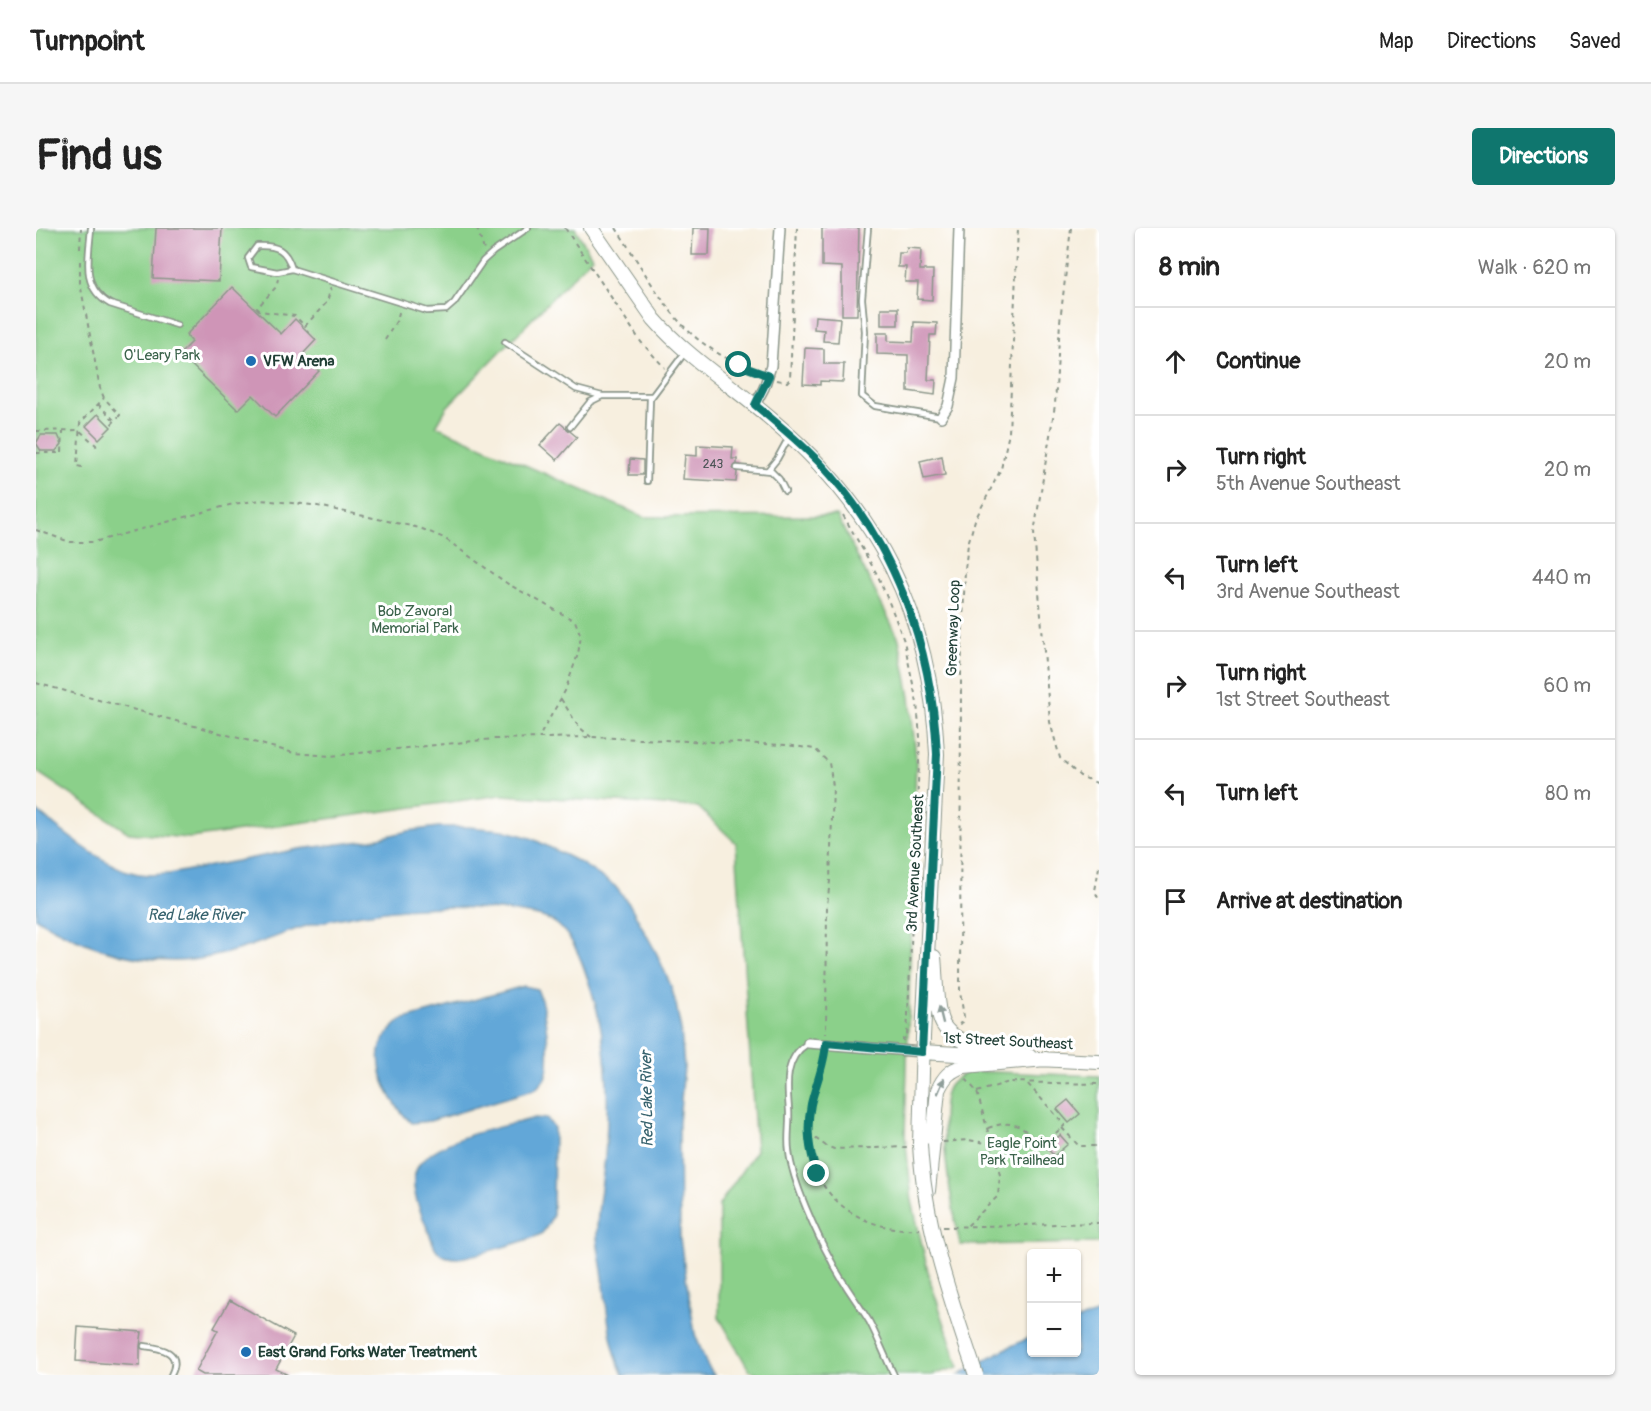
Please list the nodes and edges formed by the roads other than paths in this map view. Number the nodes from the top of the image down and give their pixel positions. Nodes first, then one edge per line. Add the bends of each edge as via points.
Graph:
1 (91, 228) edge
2 (528, 228) edge
3 (591, 228) edge
4 (780, 228) edge
5 (868, 228) edge
6 (960, 228) edge
7 (292, 268) junction
8 (177, 325) dead end
9 (506, 342) dead end
10 (686, 351) junction
11 (602, 396) junction
12 (651, 396) junction
13 (755, 405) junction
14 (941, 417) joint
15 (570, 427) dead end
16 (790, 435) junction
17 (737, 468) dead end
18 (768, 470) junction
19 (647, 482) dead end
20 (785, 491) dead end
21 (929, 912) junction
22 (808, 1043) joint
23 (922, 1052) junction
24 (1046, 1059) junction
25 (1099, 1062) edge
26 (926, 1144) junction
27 (144, 1346) dead end
28 (171, 1375) edge
29 (894, 1375) edge
30 (976, 1375) edge

1 - 8 lane via 89,282 93,290 110,304
2 - 7 lane via 483,261 446,310 427,311
3 - 10 street, 3rd Avenue Southeast via 654,319
4 - 13 street via 773,353 769,376
5 - 14 lane via 861,299 865,331 862,396 875,406
6 - 14 street via 954,378 948,406
7 - 7 lane via 279,272 251,267 251,251 257,246 280,249 289,256
9 - 11 lane via 576,389
10 - 12 lane
10 - 13 street, 3rd Avenue Southeast
11 - 12 lane
11 - 15 lane via 591,402
12 - 19 lane
13 - 16 street, 3rd Avenue Southeast
16 - 18 lane
16 - 21 street, 3rd Avenue Southeast via 836,481 872,531 904,592 921,640 936,716
17 - 18 lane
18 - 20 lane via 776,474
21 - 23 street, 3rd Avenue Southeast
24 -> 21 street via 957,1040 946,1031 940,1019
22 - 23 street, 1st Street Southeast
22 - 29 lane via 799,1048 789,1071 789,1152 799,1189 832,1263 869,1322
23 - 24 street, 1st Street Southeast
23 - 26 street, 3rd Avenue Southeast
24 - 25 street, 1st Street Southeast
26 -> 24 street via 938,1090 953,1070
26 - 30 street, 3rd Avenue Southeast, bridge via 927,1202 942,1273
27 - 28 lane via 166,1350 171,1355

